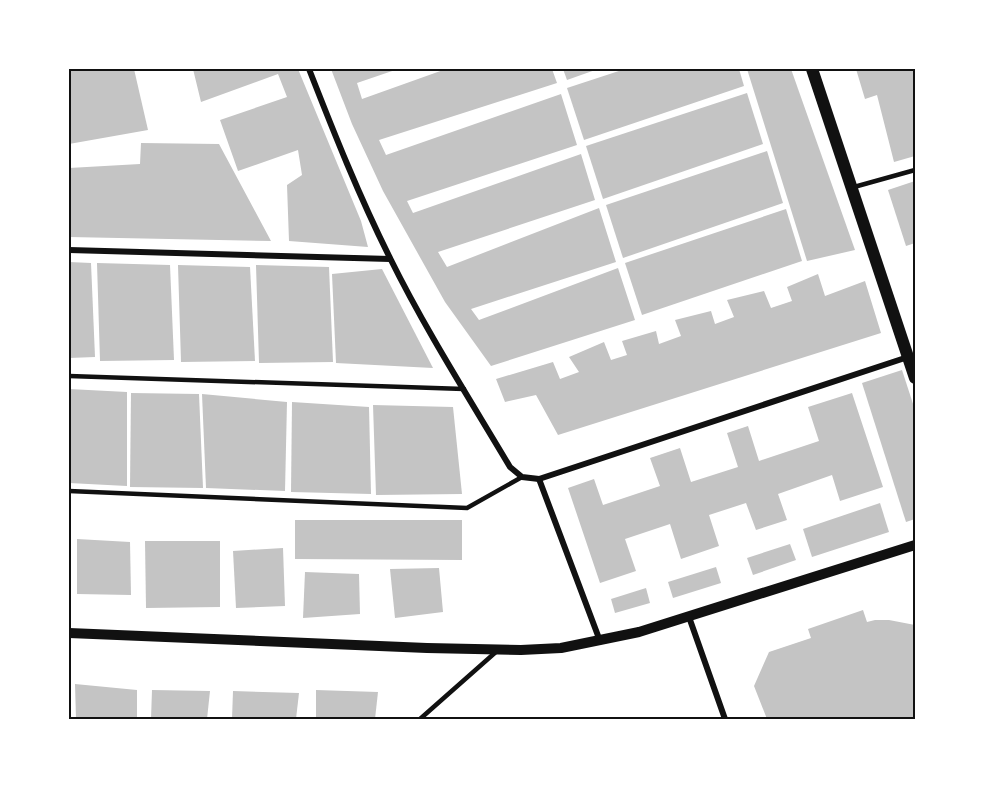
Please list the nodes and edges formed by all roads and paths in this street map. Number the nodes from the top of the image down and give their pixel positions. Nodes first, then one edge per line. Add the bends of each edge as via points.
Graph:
1 (309, 69) edge
2 (812, 69) edge
3 (915, 170) edge
4 (852, 188) junction
5 (69, 250) edge
6 (390, 259) junction
7 (908, 357) junction
8 (69, 375) edge
9 (915, 378) edge
10 (464, 389) junction
11 (522, 477) junction
12 (539, 479) junction
13 (69, 491) edge
14 (915, 544) edge
15 (688, 617) junction
16 (69, 633) edge
17 (600, 642) junction
18 (499, 650) junction
19 (420, 719) edge
20 (724, 719) edge

1 - 6 street
2 - 4 main road
3 - 4 lane
4 - 7 main road
5 - 6 street
6 - 10 street
7 - 9 main road
7 - 12 street
8 - 10 lane
10 - 11 street via 510,467
11 - 12 street
11 - 13 lane via 467,508
12 - 17 street
14 - 15 street
15 - 17 street
15 - 20 street
16 - 18 street
17 - 18 street
18 - 19 lane

